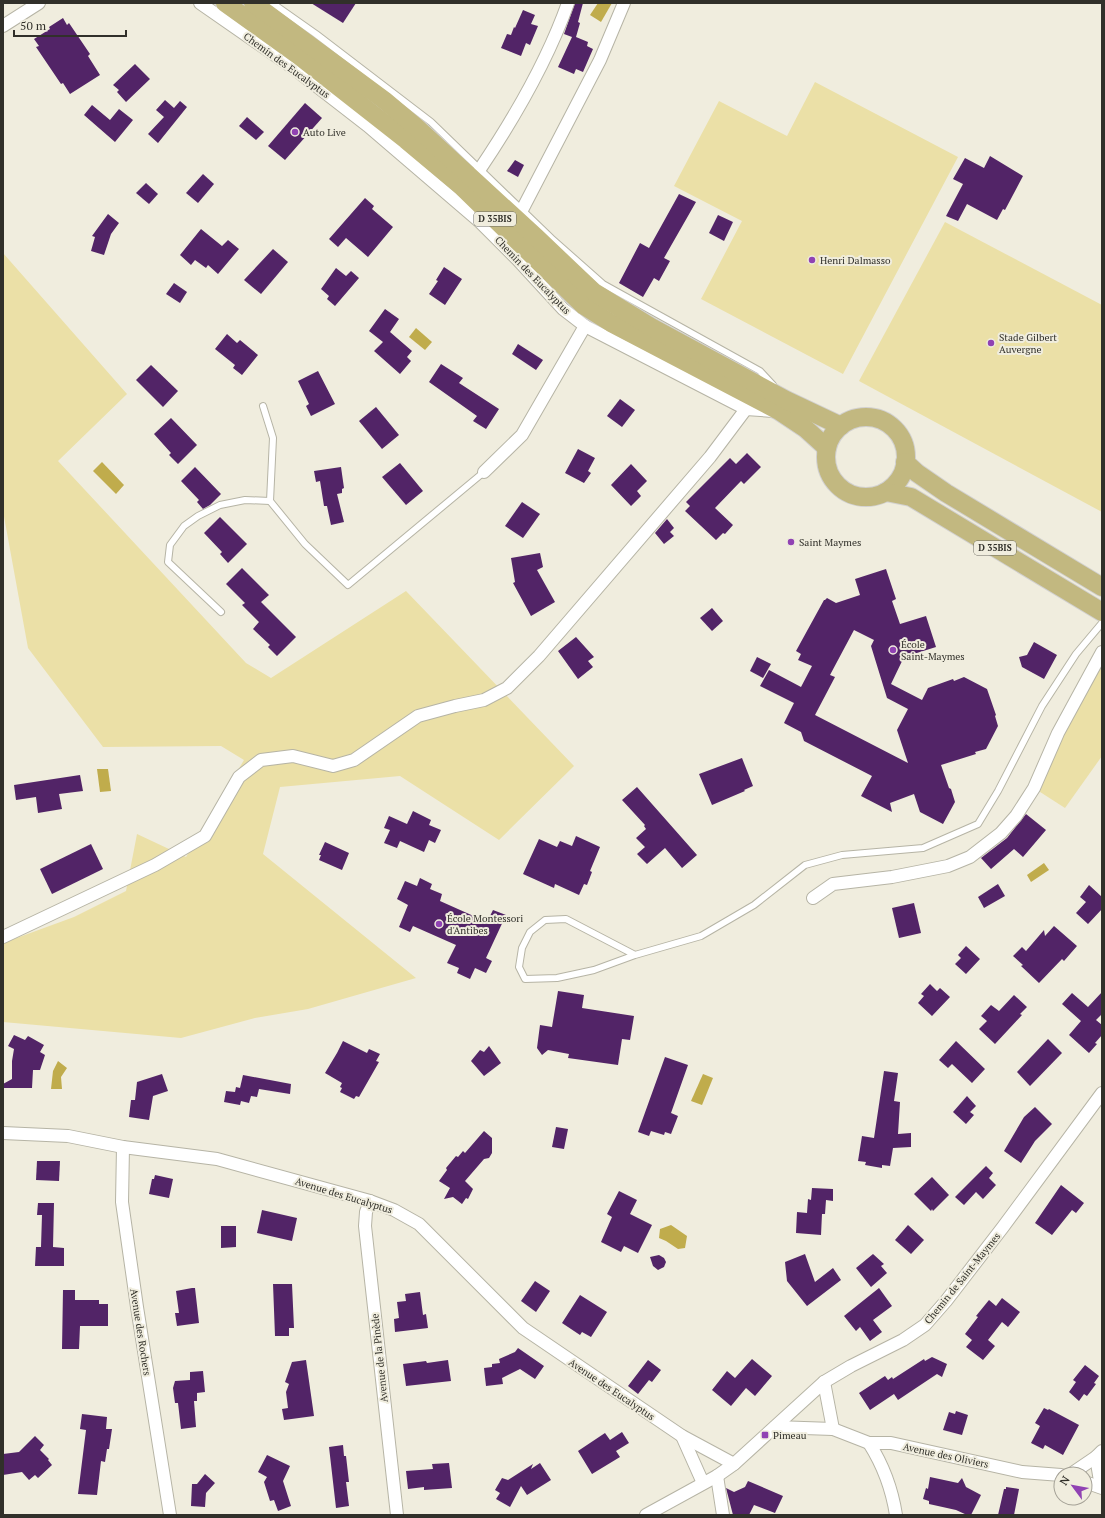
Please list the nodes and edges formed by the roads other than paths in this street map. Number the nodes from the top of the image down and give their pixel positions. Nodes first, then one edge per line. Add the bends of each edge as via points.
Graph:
1 (39, 3) edge
2 (200, 3) edge
3 (225, 3) edge
4 (253, 3) edge
5 (272, 3) edge
6 (568, 3) edge
7 (624, 3) edge
8 (3, 26) edge
9 (480, 169) junction
10 (522, 210) junction
11 (585, 326) junction
12 (263, 406) dead end
13 (782, 406) junction
14 (746, 409) junction
15 (841, 426) junction
16 (827, 448) junction
17 (905, 462) junction
18 (484, 472) joint
19 (886, 492) junction
20 (270, 501) junction
21 (1102, 587) edge
22 (221, 612) dead end
23 (1102, 612) edge
24 (1102, 623) edge
25 (1102, 652) edge
26 (813, 898) dead end
27 (3, 937) edge
28 (635, 955) junction
29 (1102, 1093) edge
30 (3, 1133) edge
31 (123, 1147) junction
32 (370, 1201) junction
33 (824, 1382) junction
34 (775, 1427) junction
35 (834, 1429) junction
36 (682, 1436) junction
37 (869, 1443) junction
38 (1099, 1454) edge
39 (734, 1464) junction
40 (1082, 1466) edge
41 (1053, 1474) edge
42 (717, 1476) junction
43 (703, 1483) junction
44 (1101, 1488) edge
45 (170, 1515) edge
46 (397, 1515) edge
47 (646, 1515) edge
48 (723, 1515) edge
49 (896, 1515) edge

1 - 8 street
2 - 11 street, Chemin des Eucalyptus via 292,67 368,126 480,222 563,309
3 - 13 main road, Chemin des Eucalyptus / D 35BIS via 374,114 455,181 584,306 611,323
4 - 13 main road, Chemin des Eucalyptus / D 35BIS via 415,126 594,292
5 - 9 lane, Chemin des Eucalyptus via 431,122
6 - 9 street via 545,59 518,109
7 - 10 street via 600,60
9 - 10 lane, Chemin des Eucalyptus
10 - 13 lane, Chemin des Eucalyptus via 603,284 760,371
11 - 14 street, Chemin des Eucalyptus
11 - 18 street via 522,435
12 - 20 lane via 273,438
13 - 14 street, Chemin des Eucalyptus
13 - 15 main road, Chemin des Eucalyptus / D 35BIS
13 - 16 main road, Chemin des Eucalyptus / D 35BIS
14 - 27 street via 710,457 539,656 507,688 484,700 418,716 354,760 333,766 293,756 261,760 240,777 205,836 154,865
15 - 16 main road via 832,436
15 - 17 main road via 852,420 866,418 885,423 899,436 904,448
16 - 19 main road via 829,474 837,485 848,493 860,497 873,497
17 - 19 main road via 902,474
17 - 21 main road, D 35BIS via 946,493
18 - 20 lane via 348,585 305,544
19 - 23 main road, D 35BIS via 911,497
20 - 22 lane via 245,500 220,506 184,526 170,545 168,562
24 - 28 lane via 1076,654 1042,706 978,824 923,848 842,854 805,865 754,906 701,936
25 - 26 street via 1058,733 1034,788 1016,816 1001,833 970,857 948,866 833,884
28 - 28 lane via 566,919 545,920 530,932 522,948 519,967 525,979 557,978 594,970
29 - 33 street, Chemin de Saint-Maymes via 946,1302 925,1325 903,1340
30 - 31 street, Avenue des Eucalyptus via 68,1136
31 - 32 street, Avenue des Eucalyptus via 217,1159
31 - 45 street, Avenue des Rochers via 122,1202
32 - 36 street, Avenue des Eucalyptus via 394,1210 419,1224 523,1328
32 - 46 street, Avenue de la Pinède via 364,1226
33 - 34 street, Chemin de Saint-Maymes
33 - 35 street
34 - 35 street, Avenue des Oliviers
34 - 39 street, Chemin de Saint-Maymes
35 - 37 street, Avenue des Oliviers
36 - 39 street, Avenue des Eucalyptus
36 - 43 street
37 - 41 street, Avenue des Oliviers via 892,1443 1022,1472
37 - 49 street via 880,1460 893,1495
38 - 40 street
38 - 44 street
39 - 42 street, Chemin de Saint-Maymes
42 - 43 street, Chemin de Saint-Maymes
42 - 48 street
43 - 47 street, Chemin de Saint-Maymes

